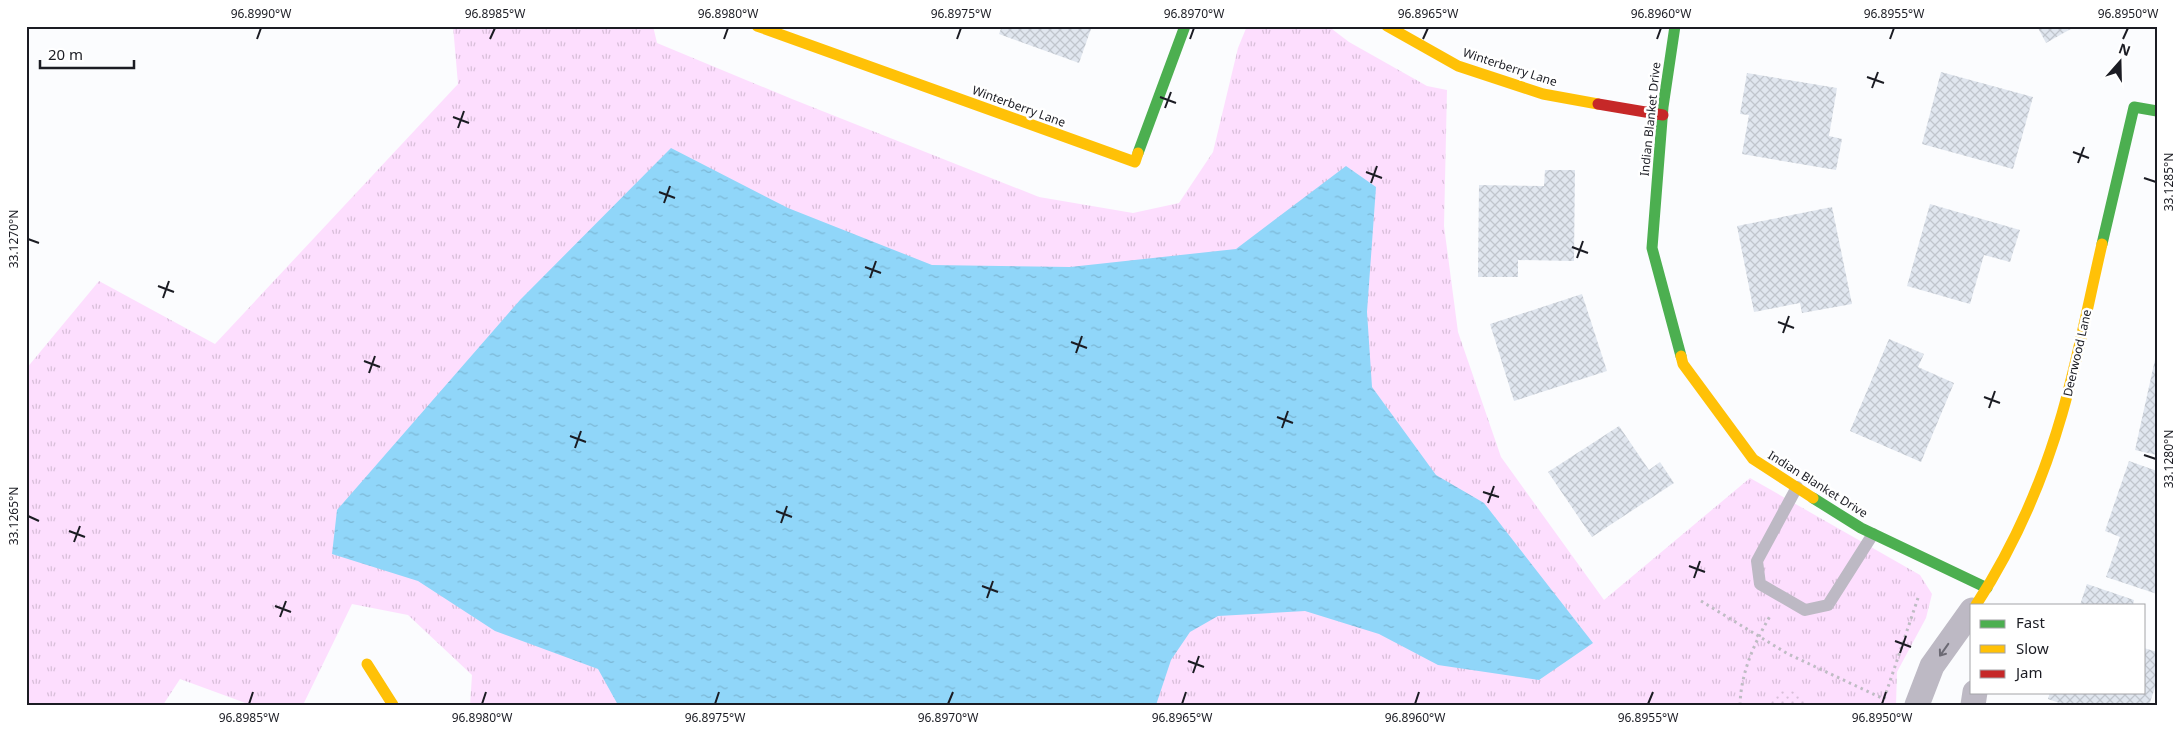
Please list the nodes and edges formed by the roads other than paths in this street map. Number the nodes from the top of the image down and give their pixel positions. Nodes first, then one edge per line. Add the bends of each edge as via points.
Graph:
1 (757, 26) edge
2 (1185, 26) edge
3 (1387, 26) edge
4 (1675, 26) edge
5 (2157, 110) edge
6 (1663, 115) junction
7 (1797, 487) junction
8 (1873, 534) junction
9 (1983, 599) edge
10 (1970, 613) edge
11 (367, 664) dead end
12 (393, 705) edge
13 (1917, 705) edge

1 - 2 street, Winterberry Lane via 1135,162
3 - 6 street, Winterberry Lane via 1458,66 1543,94
4 - 6 street, Indian Blanket Drive
5 - 9 street, Deerwood Lane via 2134,107 2062,415 2018,529
6 - 7 street, Indian Blanket Drive via 1652,248 1683,364 1753,459
7 - 8 street, Indian Blanket Drive
7 - 8 lane via 1757,561 1760,584 1806,610 1828,605
8 - 9 street, Indian Blanket Drive
10 -> 13 street via 1932,666
11 - 12 street

